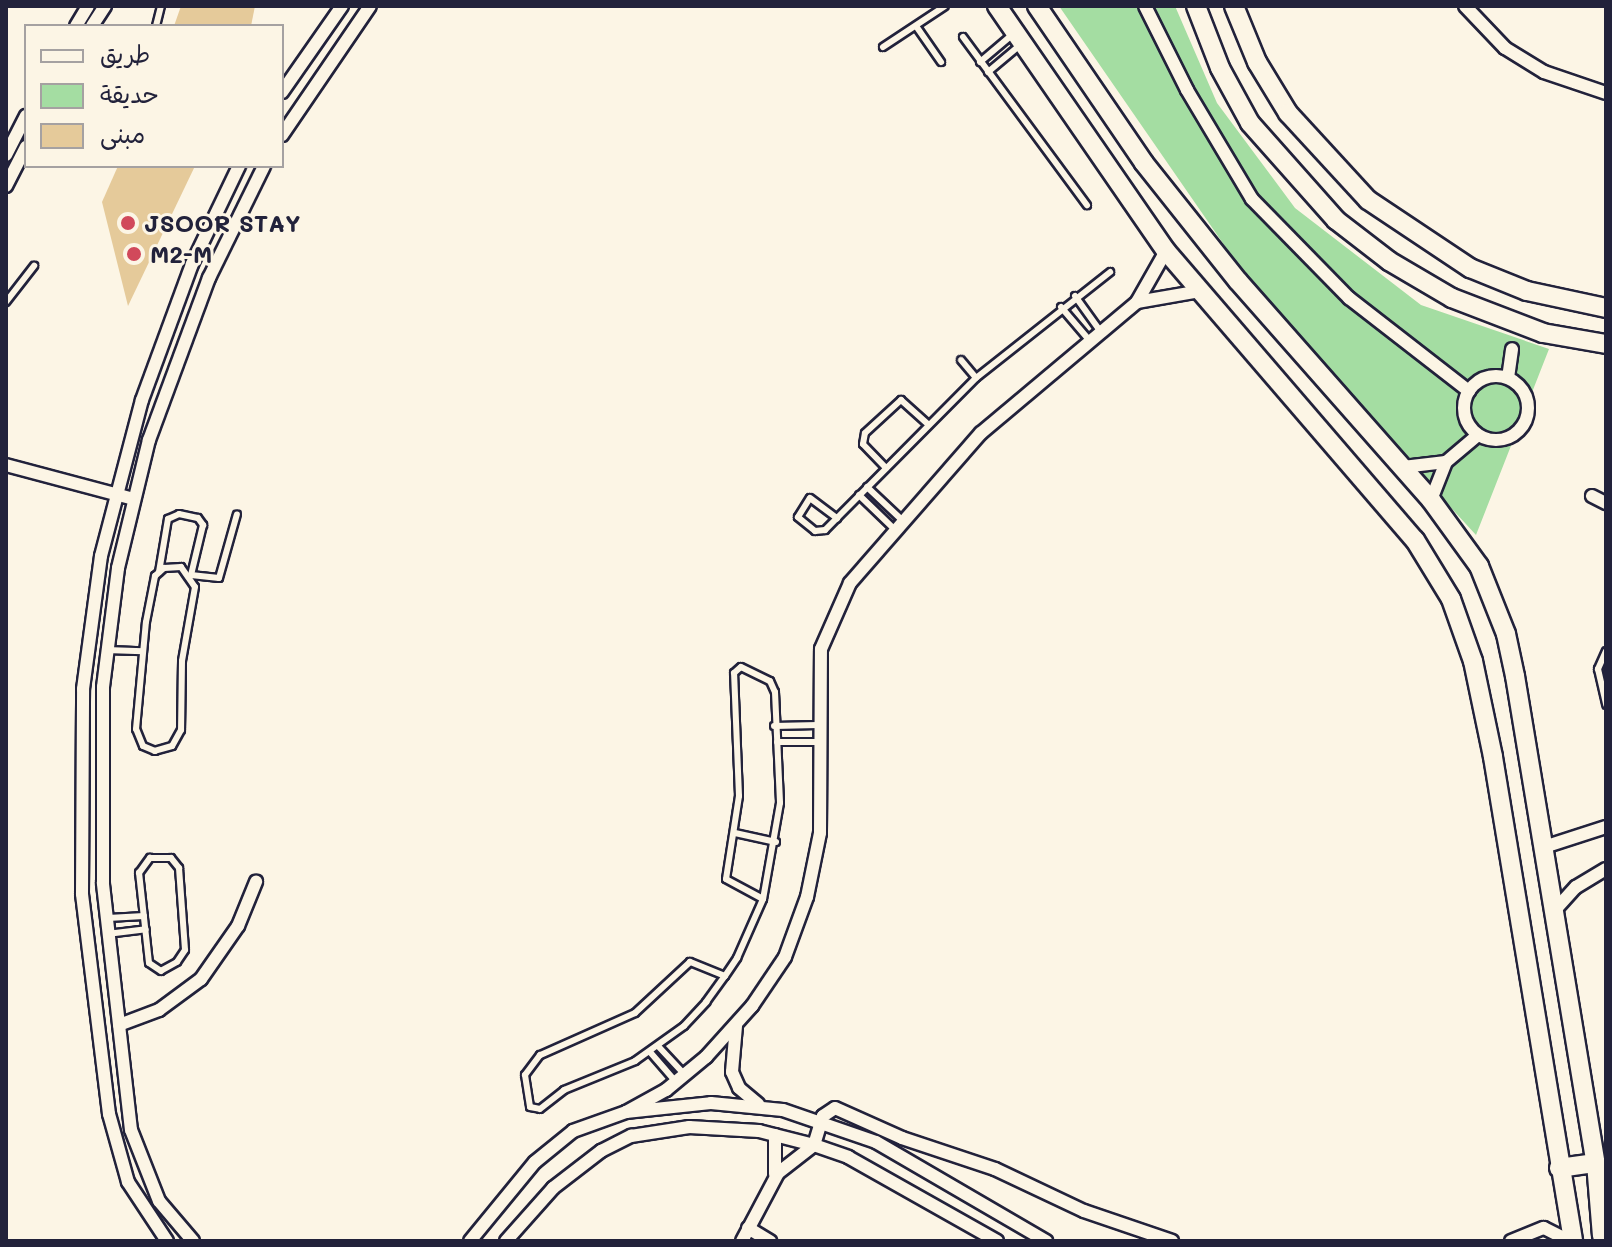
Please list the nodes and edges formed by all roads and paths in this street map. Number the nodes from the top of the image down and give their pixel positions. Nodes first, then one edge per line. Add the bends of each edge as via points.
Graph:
1 (88, 6) edge
2 (105, 6) edge
3 (342, 6) edge
4 (370, 6) edge
5 (945, 6) edge
6 (997, 6) edge
7 (1037, 6) edge
8 (1145, 6) edge
9 (1196, 6) edge
10 (1234, 6) edge
11 (1465, 6) edge
12 (77, 24) edge
13 (93, 24) edge
14 (916, 26) junction
15 (963, 37) dead end
16 (1019, 38) junction
17 (883, 47) dead end
18 (941, 62) dead end
19 (980, 62) junction
20 (988, 72) junction
21 (284, 89) edge
22 (1606, 93) edge
23 (24, 120) edge
24 (284, 132) edge
25 (24, 151) edge
26 (6, 155) edge
27 (238, 168) edge
28 (263, 168) edge
29 (6, 186) edge
30 (1087, 205) dead end
31 (1166, 251) junction
32 (34, 266) dead end
33 (1110, 272) dead end
34 (1201, 291) junction
35 (1075, 296) junction
36 (6, 302) edge
37 (1137, 302) junction
38 (1061, 307) junction
39 (1606, 308) edge
40 (1101, 332) junction
41 (1090, 341) junction
42 (1606, 344) edge
43 (1512, 349) dead end
44 (961, 360) dead end
45 (976, 378) junction
46 (1508, 378) junction
47 (1469, 391) junction
48 (928, 424) junction
49 (1478, 435) junction
50 (1446, 462) junction
51 (6, 465) edge
52 (1403, 467) junction
53 (886, 468) junction
54 (867, 487) junction
55 (859, 495) junction
56 (115, 496) junction
57 (1592, 496) dead end
58 (134, 499) junction
59 (1431, 500) junction
60 (1606, 503) edge
61 (237, 514) dead end
62 (837, 518) junction
63 (897, 524) junction
64 (159, 572) junction
65 (191, 575) junction
66 (106, 650) junction
67 (143, 651) junction
68 (1606, 651) edge
69 (1606, 705) edge
70 (818, 725) junction
71 (774, 726) junction
72 (777, 742) junction
73 (819, 742) junction
74 (1606, 827) edge
75 (735, 833) junction
76 (776, 842) junction
77 (1544, 847) junction
78 (1606, 869) edge
79 (256, 882) dead end
80 (763, 899) junction
81 (1555, 910) junction
82 (144, 916) junction
83 (106, 918) junction
84 (146, 929) junction
85 (107, 934) junction
86 (725, 976) junction
87 (119, 1025) junction
88 (736, 1026) junction
89 (658, 1046) junction
90 (650, 1052) junction
91 (681, 1078) junction
92 (760, 1106) junction
93 (626, 1112) junction
94 (821, 1122) junction
95 (775, 1135) junction
96 (814, 1145) junction
97 (1596, 1163) junction
98 (1559, 1168) junction
99 (773, 1180) junction
100 (748, 1228) junction
101 (1604, 1236) edge
102 (167, 1241) edge
103 (193, 1241) edge
104 (470, 1241) edge
105 (506, 1241) edge
106 (742, 1241) edge
107 (770, 1241) edge
108 (997, 1241) edge
109 (1046, 1241) edge
110 (1172, 1241) edge
111 (1511, 1241) edge
112 (1571, 1241) edge

1 - 12 street
2 - 13 street
3 - 21 street
4 - 24 street
5 - 14 lane
6 - 16 street
7 - 52 street via 1144,163 1238,281
8 - 47 street via 1252,199 1349,298
9 - 42 street via 1220,68 1250,123 1336,220 1389,261 1452,298 1543,333
10 - 39 street via 1257,62 1288,113 1368,200 1470,268 1527,291
11 - 22 street via 1505,48 1544,72
14 - 17 lane
14 - 18 lane
15 - 19 lane
16 - 19 lane
16 - 20 lane
16 - 31 street
19 - 20 lane
20 - 30 lane
23 - 26 street
25 - 29 street
27 - 56 street via 161,345
28 - 58 street via 183,339
31 - 34 street
31 - 37 street
32 - 36 lane
33 - 35 lane
34 - 37 street
34 - 98 street via 1415,540 1451,599 1473,661 1493,757
35 - 38 lane
35 - 40 lane
37 - 40 street
38 - 41 lane
38 - 45 lane
40 - 41 street
41 - 63 street via 981,433
43 - 46 street
44 - 45 lane
45 - 48 lane
46 - 47 street via 1486,377
46 - 49 street via 1525,392 1525,424 1508,438
47 - 49 street via 1466,419
48 - 53 lane
48 - 53 lane via 901,400 865,433 863,444
49 - 50 street
50 - 52 street
50 - 59 street
51 - 56 street
52 - 59 street
53 - 54 lane
54 - 55 lane
54 - 63 lane
55 - 62 lane
55 - 63 lane
56 - 58 street
56 - 102 street via 83,689 82,894 113,1138 137,1200
57 - 60 street
58 - 66 street
59 - 77 street via 1479,566 1506,634
61 - 65 lane via 222,575 215,580
62 - 62 lane via 825,530 815,531 797,512 813,498
63 - 70 street via 836,607 821,649
64 - 65 lane via 175,566
64 - 65 lane via 168,519 179,514 198,518 203,525
64 - 67 lane via 153,581
65 - 67 lane via 195,587 182,661 181,730 177,742 161,752 143,746 137,735
66 - 67 lane
66 - 83 street via 100,779
68 - 69 lane via 1598,669
70 - 71 lane
70 - 73 street
71 - 72 lane
71 - 75 lane via 773,684 738,668
72 - 73 lane
72 - 76 lane
73 - 88 street via 820,833 807,897 785,957
74 - 77 street
75 - 76 lane
75 - 80 lane via 727,883
76 - 80 lane
77 - 81 street
78 - 81 street via 1576,887
79 - 87 street via 238,926 201,979 159,1010
80 - 86 lane
81 - 97 street
82 - 83 lane
82 - 84 lane
82 - 84 lane via 140,867 150,858 171,858 179,868 186,941 172,967 151,967
83 - 85 street
84 - 85 lane
85 - 87 street
86 - 89 lane via 695,1014
86 - 90 lane via 693,961 651,1001 618,1023 540,1055 525,1075 530,1107 540,1109 564,1090
87 - 103 street via 131,1130 141,1164 159,1201
88 - 91 street
88 - 92 street via 732,1072 739,1088
89 - 90 lane
89 - 91 lane
90 - 91 lane
91 - 93 street
92 - 93 street via 711,1103
92 - 94 street
93 - 104 street via 588,1124 546,1150
94 - 96 street
94 - 109 street via 876,1142
94 - 110 street via 830,1109 844,1110 902,1138 977,1161 1084,1211
95 - 96 street
95 - 99 street
95 - 105 street via 689,1127 631,1136 568,1175
96 - 99 street via 791,1159
96 - 108 street via 848,1157
97 - 98 street
97 - 101 street
98 - 112 street
99 - 100 street
100 - 106 street
100 - 107 street
101 - 112 street
111 - 112 street via 1544,1228

